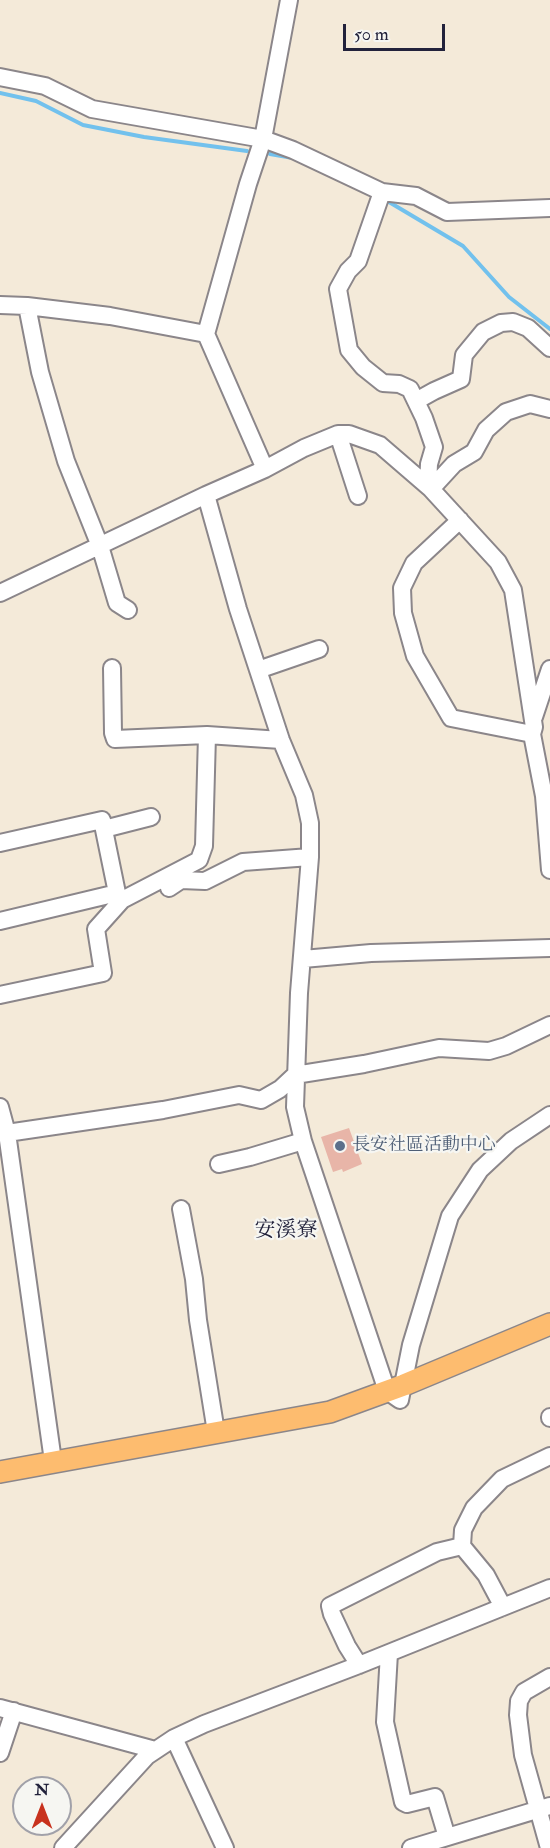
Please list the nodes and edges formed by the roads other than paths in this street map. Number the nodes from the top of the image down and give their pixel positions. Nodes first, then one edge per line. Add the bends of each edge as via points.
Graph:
1 (290, 0) edge
2 (0, 77) edge
3 (263, 139) junction
4 (381, 192) junction
5 (550, 208) edge
6 (0, 305) edge
7 (27, 306) junction
8 (206, 334) junction
9 (550, 348) edge
10 (416, 401) junction
11 (550, 409) edge
12 (338, 434) junction
13 (264, 469) junction
14 (430, 487) junction
15 (206, 495) junction
16 (358, 496) dead end
17 (460, 520) junction
18 (100, 546) junction
19 (0, 593) edge
20 (128, 610) dead end
21 (320, 649) dead end
22 (112, 668) dead end
23 (550, 669) edge
24 (258, 670) junction
25 (533, 728) junction
26 (207, 735) junction
27 (281, 740) junction
28 (151, 817) dead end
29 (104, 829) junction
30 (549, 833) edge
31 (0, 843) edge
32 (310, 856) junction
33 (550, 870) edge
34 (120, 896) junction
35 (145, 900) dead end
36 (0, 921) edge
37 (550, 948) edge
38 (303, 959) junction
39 (0, 995) edge
40 (550, 1025) edge
41 (295, 1075) junction
42 (0, 1107) edge
43 (550, 1115) edge
44 (7, 1133) junction
45 (303, 1141) junction
46 (5, 1163) edge
47 (219, 1164) dead end
48 (181, 1209) dead end
49 (550, 1323) edge
50 (550, 1337) edge
51 (397, 1392) junction
52 (216, 1432) junction
53 (550, 1456) edge
54 (53, 1461) junction
55 (0, 1472) edge
56 (0, 1486) edge
57 (462, 1546) junction
58 (550, 1588) edge
59 (503, 1607) junction
60 (389, 1653) junction
61 (360, 1665) junction
62 (550, 1677) edge
63 (7, 1710) edge
64 (174, 1738) junction
65 (156, 1750) junction
66 (0, 1753) edge
67 (544, 1807) edge
68 (447, 1838) junction
69 (415, 1847) edge
70 (63, 1848) edge
71 (225, 1848) edge
72 (549, 1848) edge

1 - 3 street
2 - 3 street via 45,86 92,109
3 - 4 street
3 - 8 street
4 - 5 street via 416,196 447,212
4 - 10 street via 358,261 338,289 349,350 383,383 410,389
6 - 7 street
7 - 8 street
7 - 18 street via 40,372 66,461
8 - 13 street
9 - 10 street via 528,328 513,322 501,323 483,332 464,355 461,379
10 - 14 street via 434,447 429,464
11 - 14 street via 530,404 506,411 486,430 474,452 454,464
12 - 13 street
12 - 14 street via 380,445
12 - 16 street
13 - 15 street
14 - 17 street
15 - 18 street
15 - 24 street
17 - 25 street via 498,562 513,590
17 - 25 street via 414,563 402,588 403,613 415,656 451,718
18 - 19 street
18 - 20 street via 117,603
21 - 24 street
22 - 26 street via 115,739
23 - 25 street
24 - 27 street
25 - 30 street
26 - 27 street
26 - 34 street via 204,846 199,860
27 - 32 street via 310,823
28 - 29 street
29 - 31 street via 102,820
29 - 34 street
30 - 33 street
32 - 35 street via 243,862 205,881 181,880
32 - 38 street
34 - 36 street
34 - 39 street via 96,929 103,973
37 - 38 street
38 - 41 street
40 - 41 street via 489,1051 439,1048
41 - 44 street via 261,1100 239,1095
41 - 45 street via 295,1107
42 - 44 street
43 - 51 street via 511,1141 480,1170 450,1216
44 - 46 street
45 - 47 street
45 - 51 street
46 - 54 street
48 - 52 street
49 - 51 main road
50 - 51 main road
51 - 52 main road via 330,1412
51 - 56 main road via 332,1424
52 - 54 main road
53 - 57 street via 502,1479 474,1508
54 - 55 main road
57 - 59 street via 486,1575
57 - 61 street via 437,1552 330,1606
58 - 59 street
59 - 60 street
60 - 61 street
60 - 68 street via 385,1722 403,1803 435,1797
61 - 64 street
62 - 67 street via 524,1692 519,1701 523,1755
63 - 65 street
63 - 66 street
64 - 65 street
64 - 71 street
65 - 70 street
67 - 68 street
67 - 72 street
68 - 69 street

